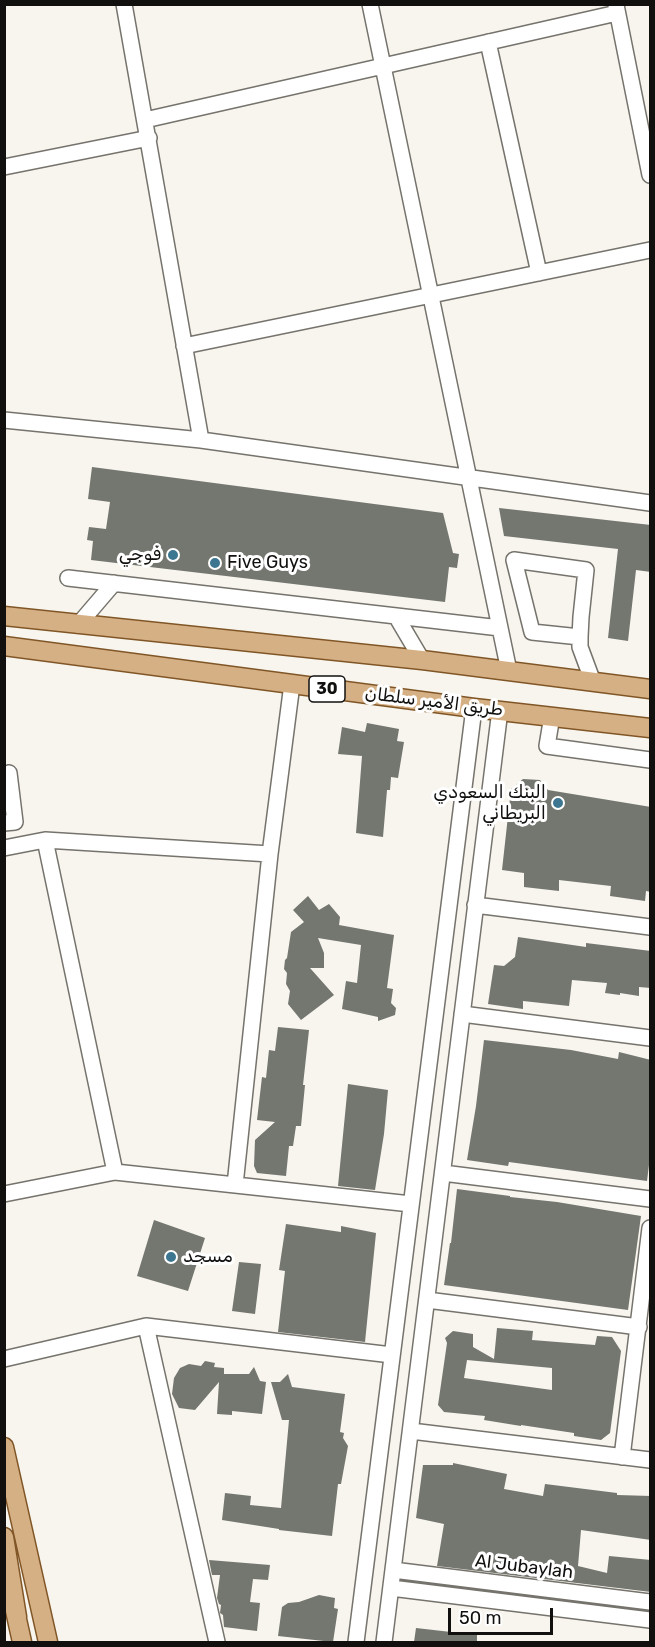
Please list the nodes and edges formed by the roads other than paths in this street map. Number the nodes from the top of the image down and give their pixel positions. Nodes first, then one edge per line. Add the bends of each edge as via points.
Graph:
1 (124, 4) edge
2 (370, 4) edge
3 (616, 9) edge
4 (488, 42) junction
5 (382, 66) junction
6 (145, 120) junction
7 (149, 138) junction
8 (4, 167) edge
9 (651, 175) edge
10 (651, 250) edge
11 (539, 273) junction
12 (430, 295) junction
13 (184, 346) junction
14 (4, 420) edge
15 (201, 440) junction
16 (468, 478) junction
17 (651, 503) edge
18 (514, 560) junction
19 (486, 564) junction
20 (68, 578) dead end
21 (114, 583) junction
22 (4, 616) edge
23 (396, 616) junction
24 (78, 625) junction
25 (500, 628) junction
26 (580, 642) junction
27 (5, 648) edge
28 (422, 660) junction
29 (509, 671) junction
30 (593, 682) junction
31 (292, 684) junction
32 (651, 689) edge
33 (474, 708) junction
34 (500, 710) junction
35 (552, 716) junction
36 (649, 730) edge
37 (651, 760) edge
38 (9, 773) dead end
39 (4, 823) edge
40 (45, 840) junction
41 (4, 848) edge
42 (270, 854) junction
43 (475, 904) junction
44 (651, 927) edge
45 (444, 940) junction
46 (470, 944) junction
47 (462, 1014) junction
48 (651, 1038) edge
49 (115, 1172) junction
50 (443, 1173) junction
51 (235, 1185) junction
52 (4, 1194) edge
53 (651, 1199) edge
54 (411, 1204) junction
55 (651, 1228) edge
56 (427, 1300) junction
57 (643, 1320) edge
58 (146, 1326) junction
59 (392, 1356) junction
60 (4, 1359) edge
61 (411, 1431) junction
62 (4, 1447) edge
63 (622, 1457) junction
64 (651, 1460) edge
65 (4, 1537) edge
66 (4, 1568) edge
67 (393, 1570) junction
68 (391, 1588) junction
69 (651, 1602) edge
70 (17, 1617) junction
71 (651, 1620) edge
72 (22, 1642) edge
73 (48, 1642) edge
74 (217, 1642) edge
75 (356, 1642) edge
76 (384, 1642) edge

1 - 6 street
2 - 5 street
3 - 4 street
3 - 9 street
4 - 5 street
4 - 11 street
5 - 6 street
5 - 12 street
6 - 7 street
7 - 8 street
7 - 13 street
10 - 11 street
11 - 12 street
12 - 13 street
12 - 16 street
13 - 15 street
14 - 15 street
15 - 16 street
16 - 17 street
16 - 19 street
18 - 19 street
18 - 26 street via 532,632
18 - 26 street via 586,570
19 - 25 street
20 - 21 street
21 - 23 street
21 - 24 street
22 - 24 main road, 30
23 - 25 street
23 - 28 street
24 - 28 main road, 30
25 - 29 street
26 - 30 street
27 - 31 main road, طريق الأمير سلطان / 30
28 - 29 main road, 30
29 - 30 main road, 30
30 - 32 main road, 30
31 - 33 main road, طريق الأمير سلطان / 30
31 - 42 street
33 - 34 main road, طريق الأمير سلطان / 30
33 - 45 street
34 - 35 main road, طريق الأمير سلطان / 30
34 - 43 street
35 - 36 main road, طريق الأمير سلطان / 30
35 - 37 street via 547,746
38 - 39 street via 15,822
40 - 41 street
40 - 42 street
40 - 49 street
42 - 51 street
43 - 44 street
43 - 46 street
45 - 46 street
45 - 54 street
46 - 47 street
47 - 48 street
47 - 50 street
49 - 51 street
49 - 52 street
50 - 53 street
50 - 56 street
51 - 54 street
54 - 59 street
55 - 57 street
56 - 57 street
56 - 61 street
57 - 63 street
58 - 59 street
58 - 60 street
58 - 74 street
59 - 75 street
61 - 63 street
61 - 67 street
62 - 73 main road
63 - 64 street
65 - 70 main road
66 - 70 main road
67 - 68 street
67 - 69 street, Al Jubaylah
68 - 71 street
68 - 76 street
70 - 72 main road

